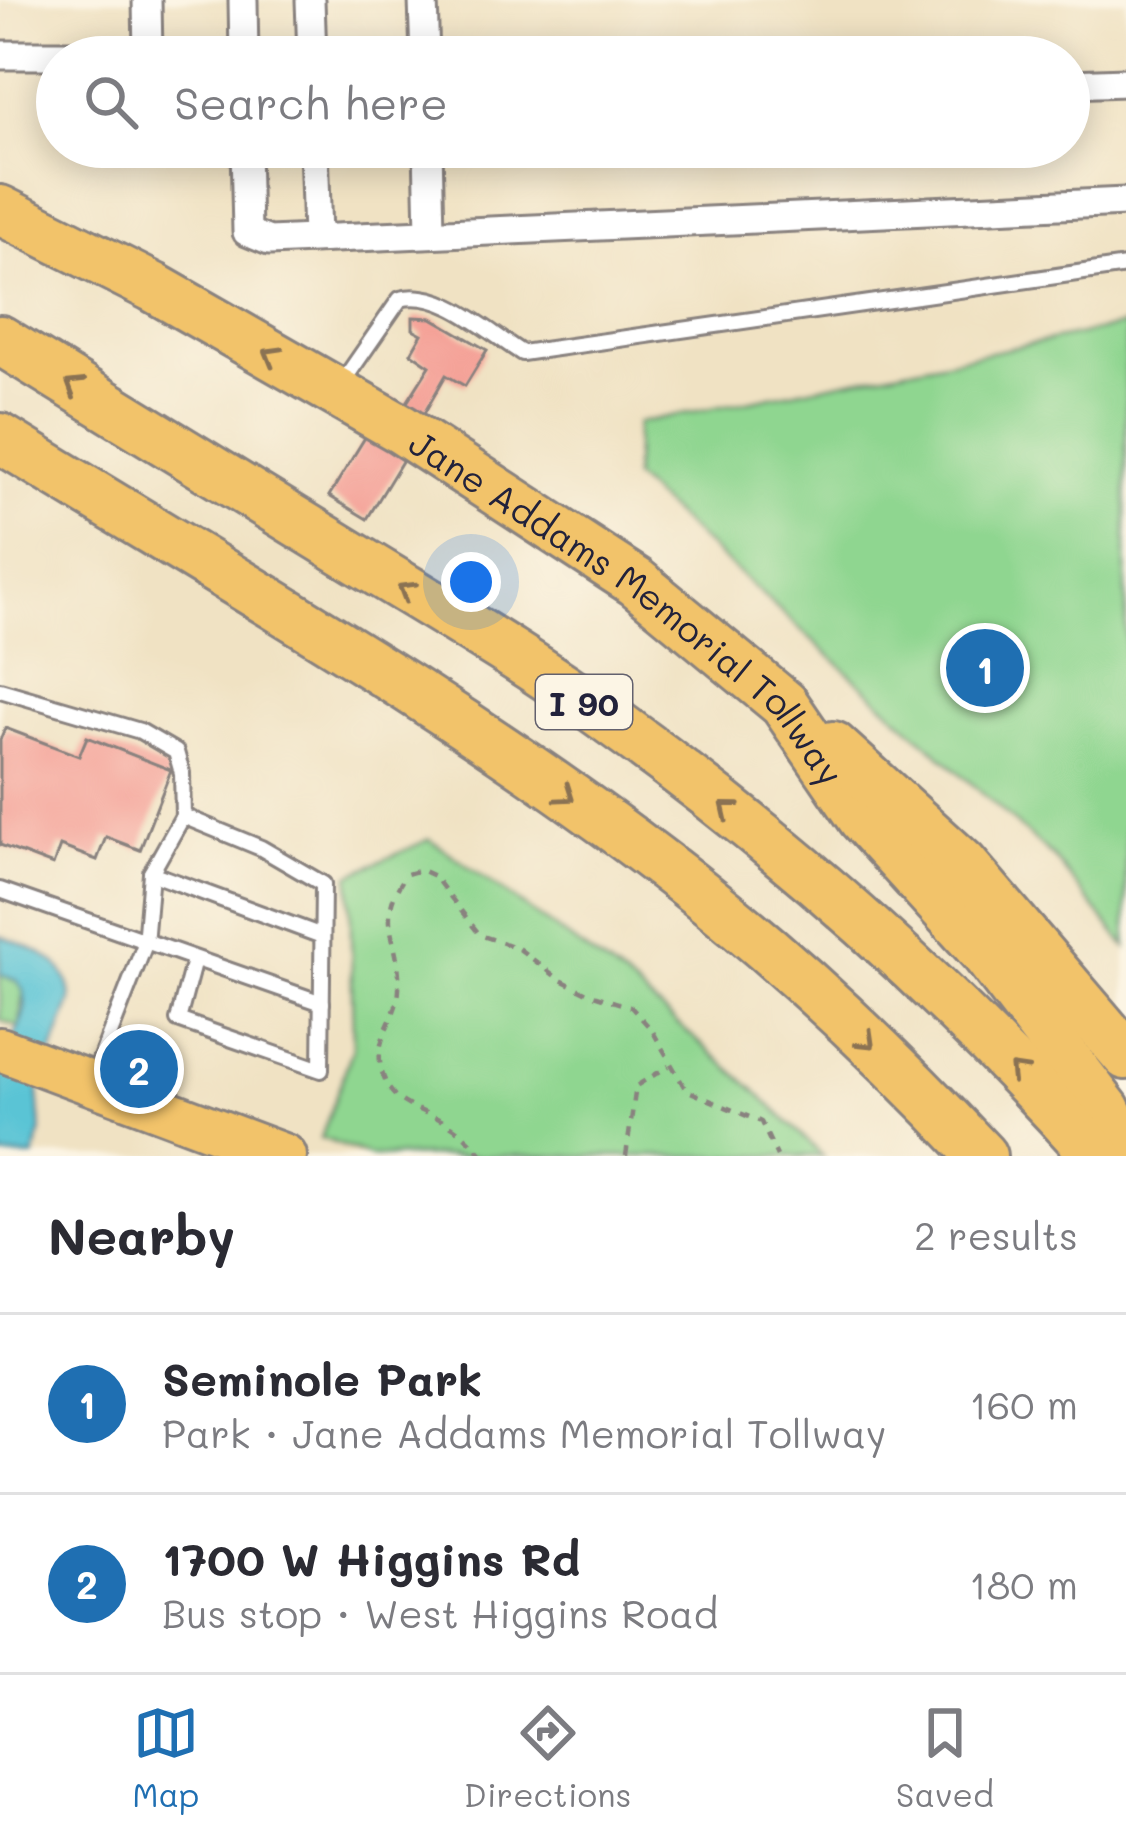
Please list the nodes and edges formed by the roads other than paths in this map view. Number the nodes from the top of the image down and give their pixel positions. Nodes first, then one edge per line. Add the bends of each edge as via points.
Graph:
1 (147, 0) edge
2 (243, 0) edge
3 (310, 0) edge
4 (423, 0) edge
5 (148, 36) edge
6 (244, 36) edge
7 (311, 36) edge
8 (424, 36) edge
9 (0, 55) edge
10 (36, 55) edge
11 (1126, 82) edge
12 (1090, 83) edge
13 (245, 168) edge
14 (315, 168) edge
15 (428, 168) edge
16 (1126, 202) edge
17 (0, 211) edge
18 (430, 232) junction
19 (317, 236) junction
20 (1126, 266) edge
21 (0, 340) edge
22 (336, 391) junction
23 (0, 438) edge
24 (0, 690) edge
25 (784, 704) junction
26 (183, 816) junction
27 (151, 873) junction
28 (0, 890) edge
29 (322, 936) junction
30 (146, 944) junction
31 (194, 960) junction
32 (322, 1003) junction
33 (0, 1049) edge
34 (1126, 1055) edge
35 (74, 1075) junction
36 (1126, 1152) edge
37 (285, 1156) edge
38 (982, 1156) edge
39 (1097, 1156) edge

1 - 5 street
2 - 6 street
3 - 7 street
4 - 8 street
9 - 10 street
11 - 12 street
13 - 19 street via 247,232 269,241
14 - 19 street
15 - 18 street
16 - 18 street
22 -> 17 highway, Jane Addams Memorial Tollway
18 - 19 street
20 - 22 lane via 522,353 434,298 414,295 400,298
39 -> 21 highway, I 90 via 856,916 607,717
22 - 25 highway, Jane Addams Memorial Tollway via 636,582
23 -> 38 highway, I 90 via 574,800 791,969
24 - 26 lane via 140,731 176,752
25 - 34 highway via 963,864
25 - 36 highway, Jane Addams Memorial Tollway via 862,818 985,953 1106,1110
26 - 27 lane
26 - 29 lane via 323,884
27 - 29 lane
27 - 30 lane
28 - 30 lane
29 - 32 lane
30 - 31 lane
30 - 35 lane
31 - 32 lane
31 - 32 lane via 178,1020 321,1070
33 - 35 main road
35 - 37 main road

